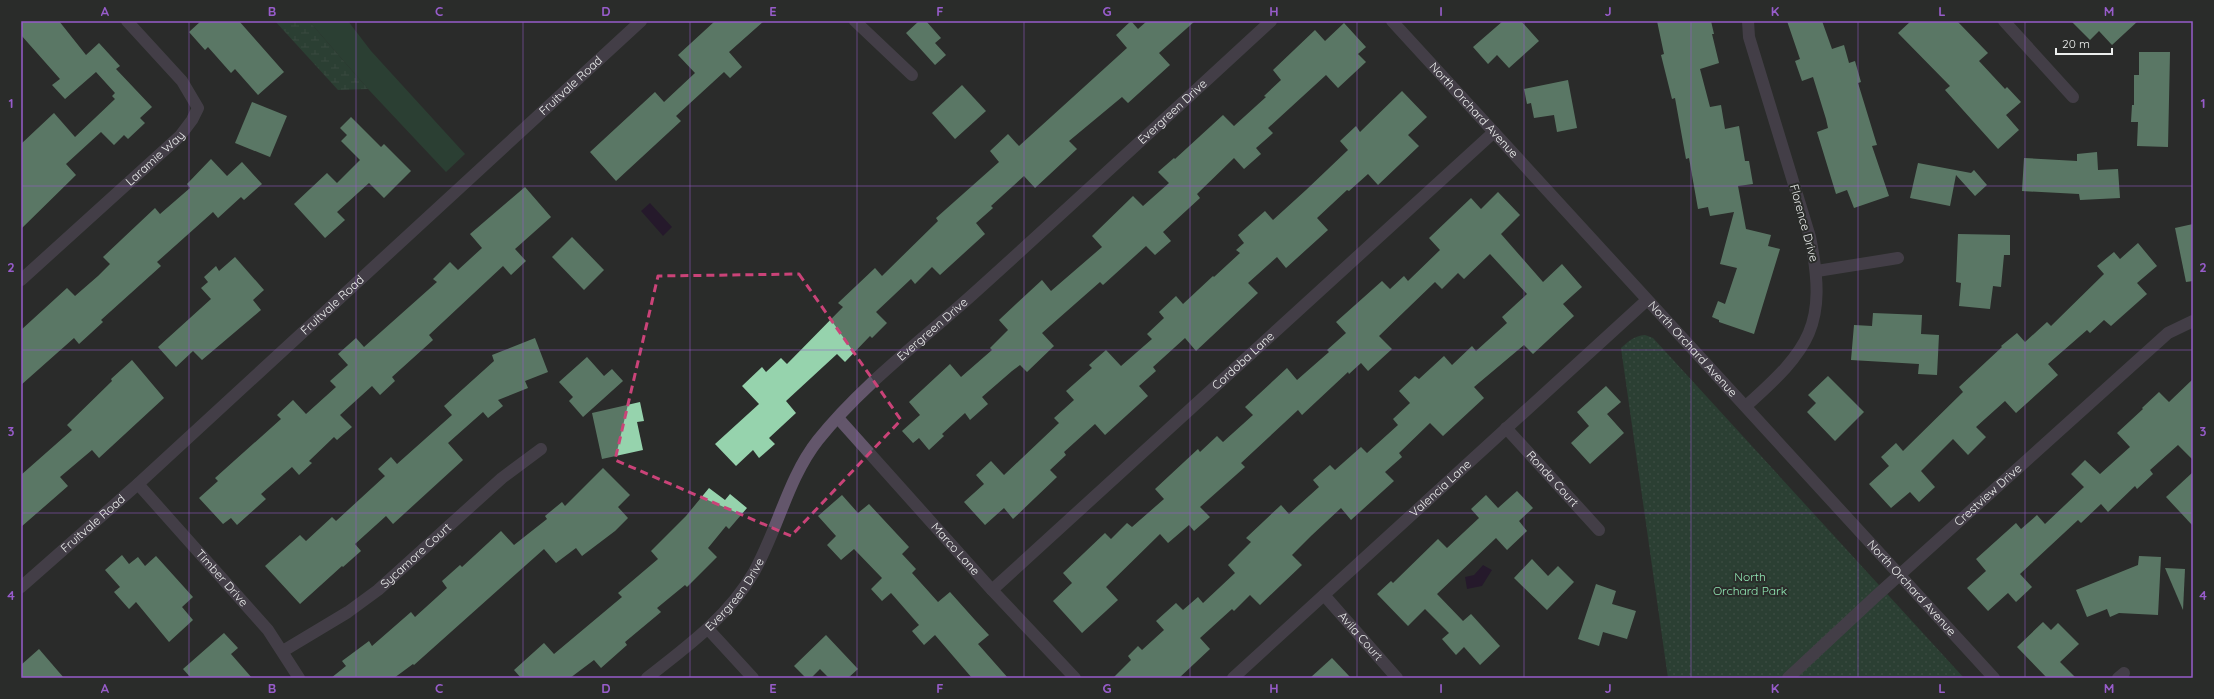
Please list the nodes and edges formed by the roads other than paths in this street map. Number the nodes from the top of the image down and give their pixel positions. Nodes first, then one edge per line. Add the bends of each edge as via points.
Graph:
1 (127, 21) edge
2 (641, 21) edge
3 (855, 21) edge
4 (1271, 21) edge
5 (1392, 21) edge
6 (1748, 21) edge
7 (2004, 21) edge
8 (912, 75) dead end
9 (2073, 97) dead end
10 (1494, 132) junction
11 (1898, 258) dead end
12 (1817, 271) junction
13 (21, 280) edge
14 (1647, 300) junction
15 (2193, 321) edge
16 (1746, 406) junction
17 (838, 418) junction
18 (1506, 428) junction
19 (541, 449) dead end
20 (138, 484) junction
21 (1599, 530) dead end
22 (1900, 574) junction
23 (21, 587) edge
24 (992, 590) junction
25 (1324, 595) junction
26 (708, 629) junction
27 (283, 651) junction
28 (299, 678) edge
29 (647, 678) edge
30 (753, 678) edge
31 (1075, 678) edge
32 (1233, 678) edge
33 (1397, 678) edge
34 (1788, 678) edge
35 (1994, 678) edge

1 - 13 street, Laramie Way via 182,81 198,108 180,136
2 - 20 street, Fruitvale Road
3 - 8 street
4 - 17 street, Evergreen Drive via 865,390
5 - 10 street, North Orchard Avenue
6 - 12 street, Florence Drive via 1749,37 1810,237
7 - 9 street
10 - 14 street, North Orchard Avenue
10 - 24 street, Cordoba Lane
11 - 12 street
12 - 16 street, Florence Drive via 1816,306 1811,330 1800,353
14 - 16 street, North Orchard Avenue
14 - 18 street, Valencia Lane
15 - 22 street, Crestview Drive via 2168,333
16 - 22 street, North Orchard Avenue
17 - 24 street, Marco Lane
17 - 26 street, Evergreen Drive via 817,441 799,471 754,572 733,603
18 - 21 street, Ronda Court
18 - 25 street, Valencia Lane
19 - 27 street, Sycamore Court via 502,478 378,590 348,612
20 - 23 street, Fruitvale Road
20 - 27 street, Timber Drive via 268,630
22 - 34 street, Crestview Drive
22 - 35 street, North Orchard Avenue
24 - 31 street, Marco Lane
25 - 32 street, Valencia Lane
25 - 33 street, Avila Court
26 - 29 street, Evergreen Drive
26 - 30 street
27 - 28 street, Timber Drive

